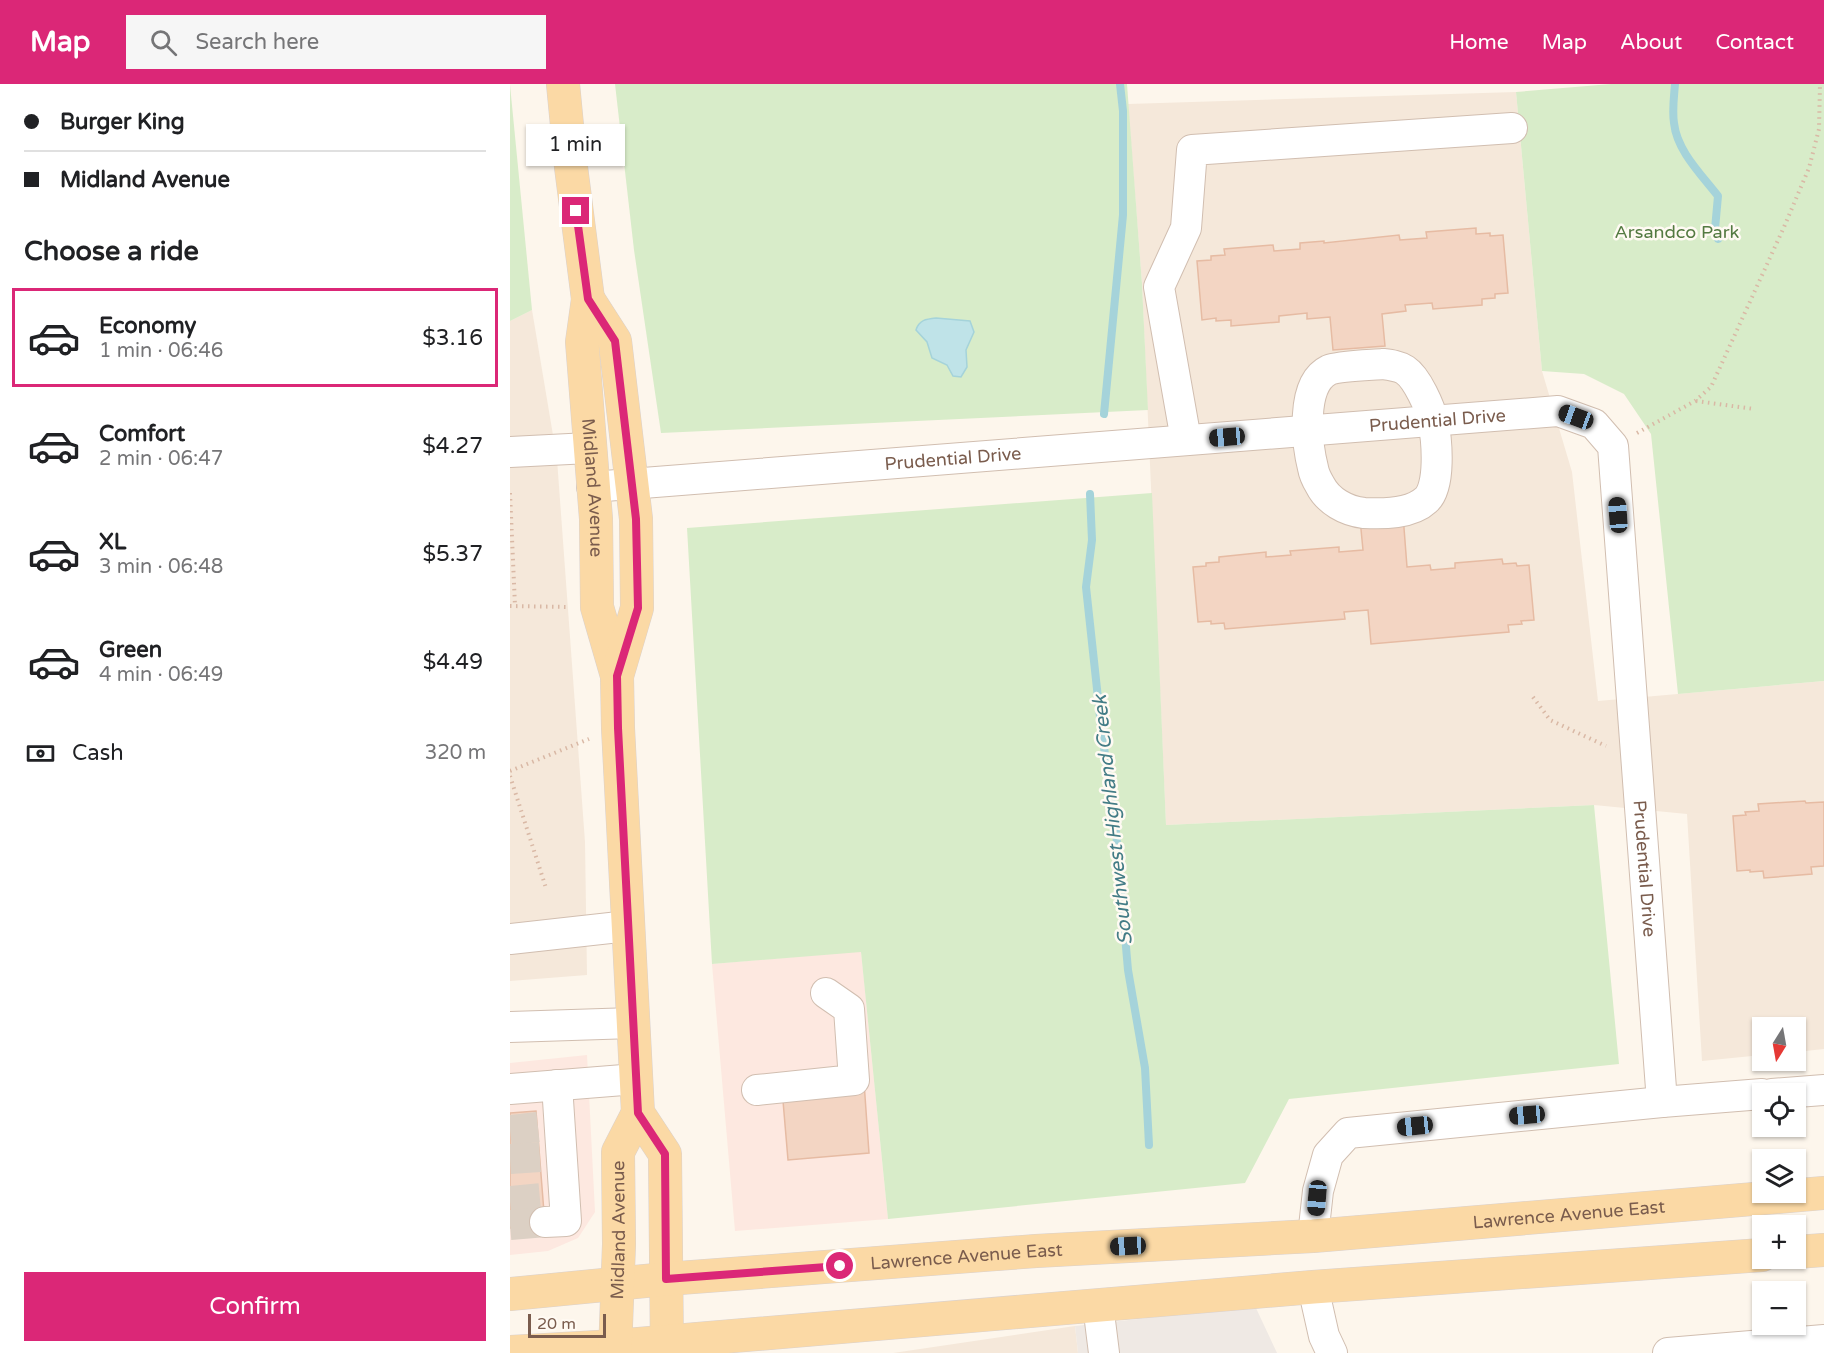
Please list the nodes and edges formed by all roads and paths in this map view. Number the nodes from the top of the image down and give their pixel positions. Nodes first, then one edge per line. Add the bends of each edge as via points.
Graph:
1 (563, 84) edge
2 (1820, 84) edge
3 (1512, 128) dead end
4 (588, 299) junction
5 (1695, 401) junction
6 (1754, 409) dead end
7 (1433, 421) junction
8 (1308, 431) junction
9 (1186, 440) junction
10 (1613, 446) junction
11 (589, 448) junction
12 (510, 453) edge
13 (631, 484) junction
14 (592, 487) junction
15 (510, 493) edge
16 (513, 606) edge
17 (597, 607) junction
18 (617, 676) junction
19 (1533, 697) dead end
20 (618, 728) junction
21 (1606, 746) dead end
22 (510, 771) edge
23 (510, 776) edge
24 (546, 888) dead end
25 (628, 926) junction
26 (510, 939) edge
27 (826, 993) dead end
28 (633, 1023) junction
29 (510, 1027) edge
30 (636, 1079) junction
31 (557, 1085) junction
32 (510, 1089) edge
33 (1824, 1089) edge
34 (757, 1090) dead end
35 (1806, 1091) edge
36 (1752, 1095) edge
37 (1662, 1102) junction
38 (638, 1113) junction
39 (1824, 1193) edge
40 (551, 1206) dead end
41 (1313, 1236) junction
42 (1824, 1250) edge
43 (1806, 1251) edge
44 (1752, 1256) edge
45 (666, 1279) junction
46 (617, 1284) junction
47 (1313, 1287) junction
48 (510, 1294) edge
49 (1098, 1305) junction
50 (1824, 1340) edge
51 (667, 1347) edge
52 (615, 1349) edge
53 (510, 1352) edge
54 (1104, 1353) edge
55 (1332, 1353) edge
56 (1668, 1353) edge

1 - 4 main road, Midland Avenue
2 - 5 path via 1819,129 1804,181 1711,387
3 - 9 street via 1192,150 1186,228 1159,287
4 - 11 main road, Midland Avenue via 582,342
4 - 13 main road, Midland Avenue via 615,341
5 - 6 path
5 - 10 path
7 - 8 street, Prudential Drive
7 - 8 street via 1416,382 1406,370 1383,364 1329,370 1311,392
7 - 8 street via 1436,482 1427,499 1415,508 1376,514 1357,512 1324,494 1313,471
7 - 10 street, Prudential Drive via 1558,411 1594,424
8 - 9 street, Prudential Drive
9 - 13 street, Prudential Drive
10 - 37 street, Prudential Drive
11 - 12 street
11 - 14 main road, Midland Avenue
13 - 14 street, Prudential Drive
13 - 18 main road, Midland Avenue via 636,519 638,608
14 - 17 main road, Midland Avenue
15 - 16 path
16 - 17 path
17 - 18 main road, Midland Avenue
18 - 20 main road, Midland Avenue
19 - 21 path via 1550,720
20 - 22 path
20 - 25 main road, Midland Avenue
23 - 24 path
25 - 26 street
25 - 28 main road, Midland Avenue
27 - 34 street via 849,1009 854,1080
28 - 29 street
28 - 30 main road, Midland Avenue
30 - 31 street
30 - 38 main road, Midland Avenue
31 - 32 street
31 - 40 street via 549,1126
33 - 35 street
36 - 37 street
37 - 41 street via 1348,1133 1328,1155 1318,1191
38 - 45 main road, Midland Avenue via 665,1154
38 - 46 main road, Midland Avenue via 618,1152
39 - 41 main road, Lawrence Avenue East
41 - 45 main road, Lawrence Avenue East via 1036,1251
42 - 43 main road
44 - 47 main road
45 - 46 main road, Lawrence Avenue East
45 - 51 main road, Midland Avenue
46 - 48 main road, Lawrence Avenue East
46 - 52 main road, Midland Avenue
47 - 49 main road
47 - 55 street
49 - 51 main road
49 - 54 street
50 - 56 street
51 - 52 main road
52 - 53 main road

